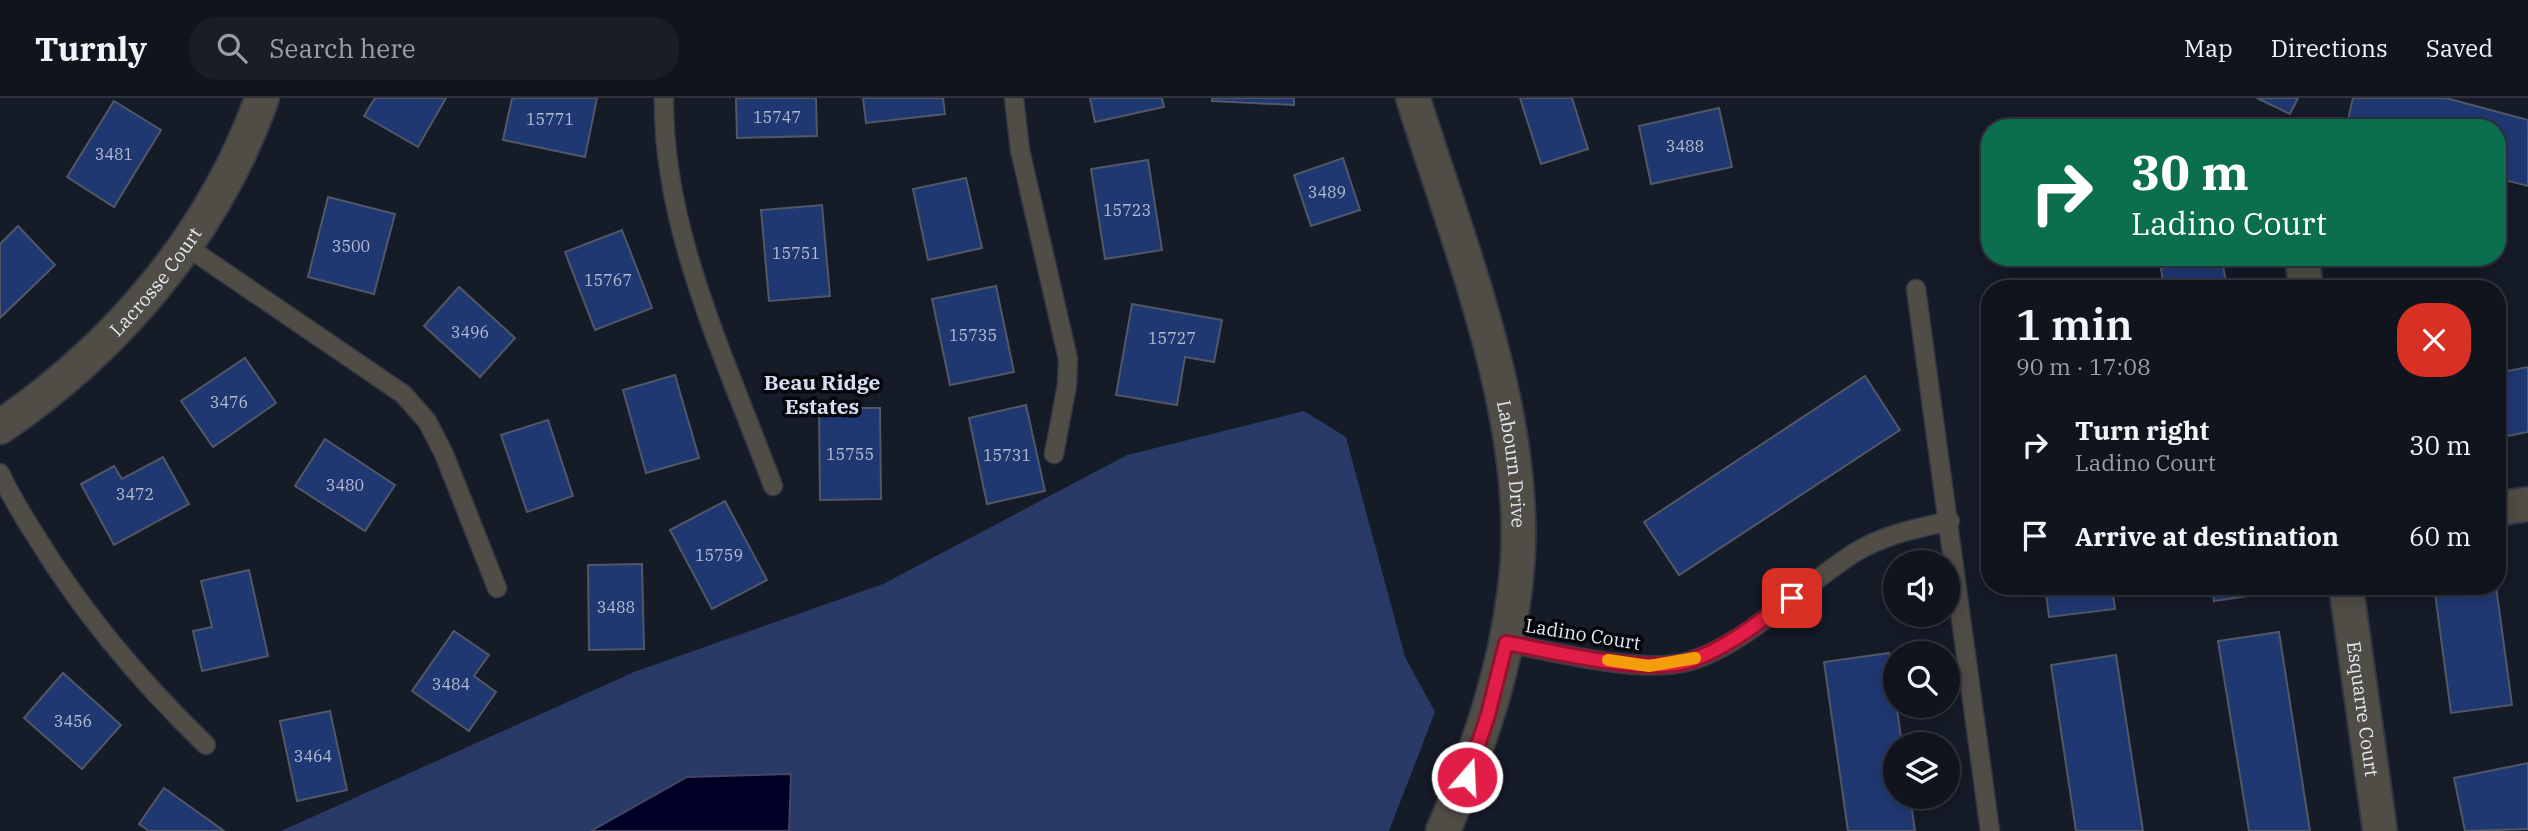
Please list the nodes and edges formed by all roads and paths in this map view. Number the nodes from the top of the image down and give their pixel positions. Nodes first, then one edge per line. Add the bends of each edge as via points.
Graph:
1 (262, 98) edge
2 (664, 98) edge
3 (1014, 98) edge
4 (1413, 98) edge
5 (186, 246) junction
6 (1916, 289) dead end
7 (0, 427) edge
8 (1054, 454) dead end
9 (0, 473) edge
10 (773, 486) dead end
11 (2528, 504) edge
12 (2506, 508) edge
13 (1950, 522) junction
14 (497, 588) dead end
15 (2347, 595) edge
16 (1506, 643) junction
17 (205, 745) dead end
18 (1443, 831) edge
19 (1990, 831) edge
20 (2380, 831) edge

1 - 5 street, Lacrosse Court via 223,185
2 - 10 lane via 674,201 689,255
3 - 8 lane via 1020,150 1068,359
4 - 16 street, Labourn Drive via 1497,370 1512,446 1518,523 1516,586
5 - 7 street, Lacrosse Court via 136,310 83,363
5 - 14 lane via 403,394 427,421 444,454
6 - 13 lane
9 - 17 lane via 100,631
11 - 12 street
13 - 16 lane, Ladino Court via 1890,536 1856,552 1727,644 1690,661 1649,666
13 - 19 lane
15 - 20 street, Esquarre Court
16 - 18 street, Labourn Drive via 1488,715

